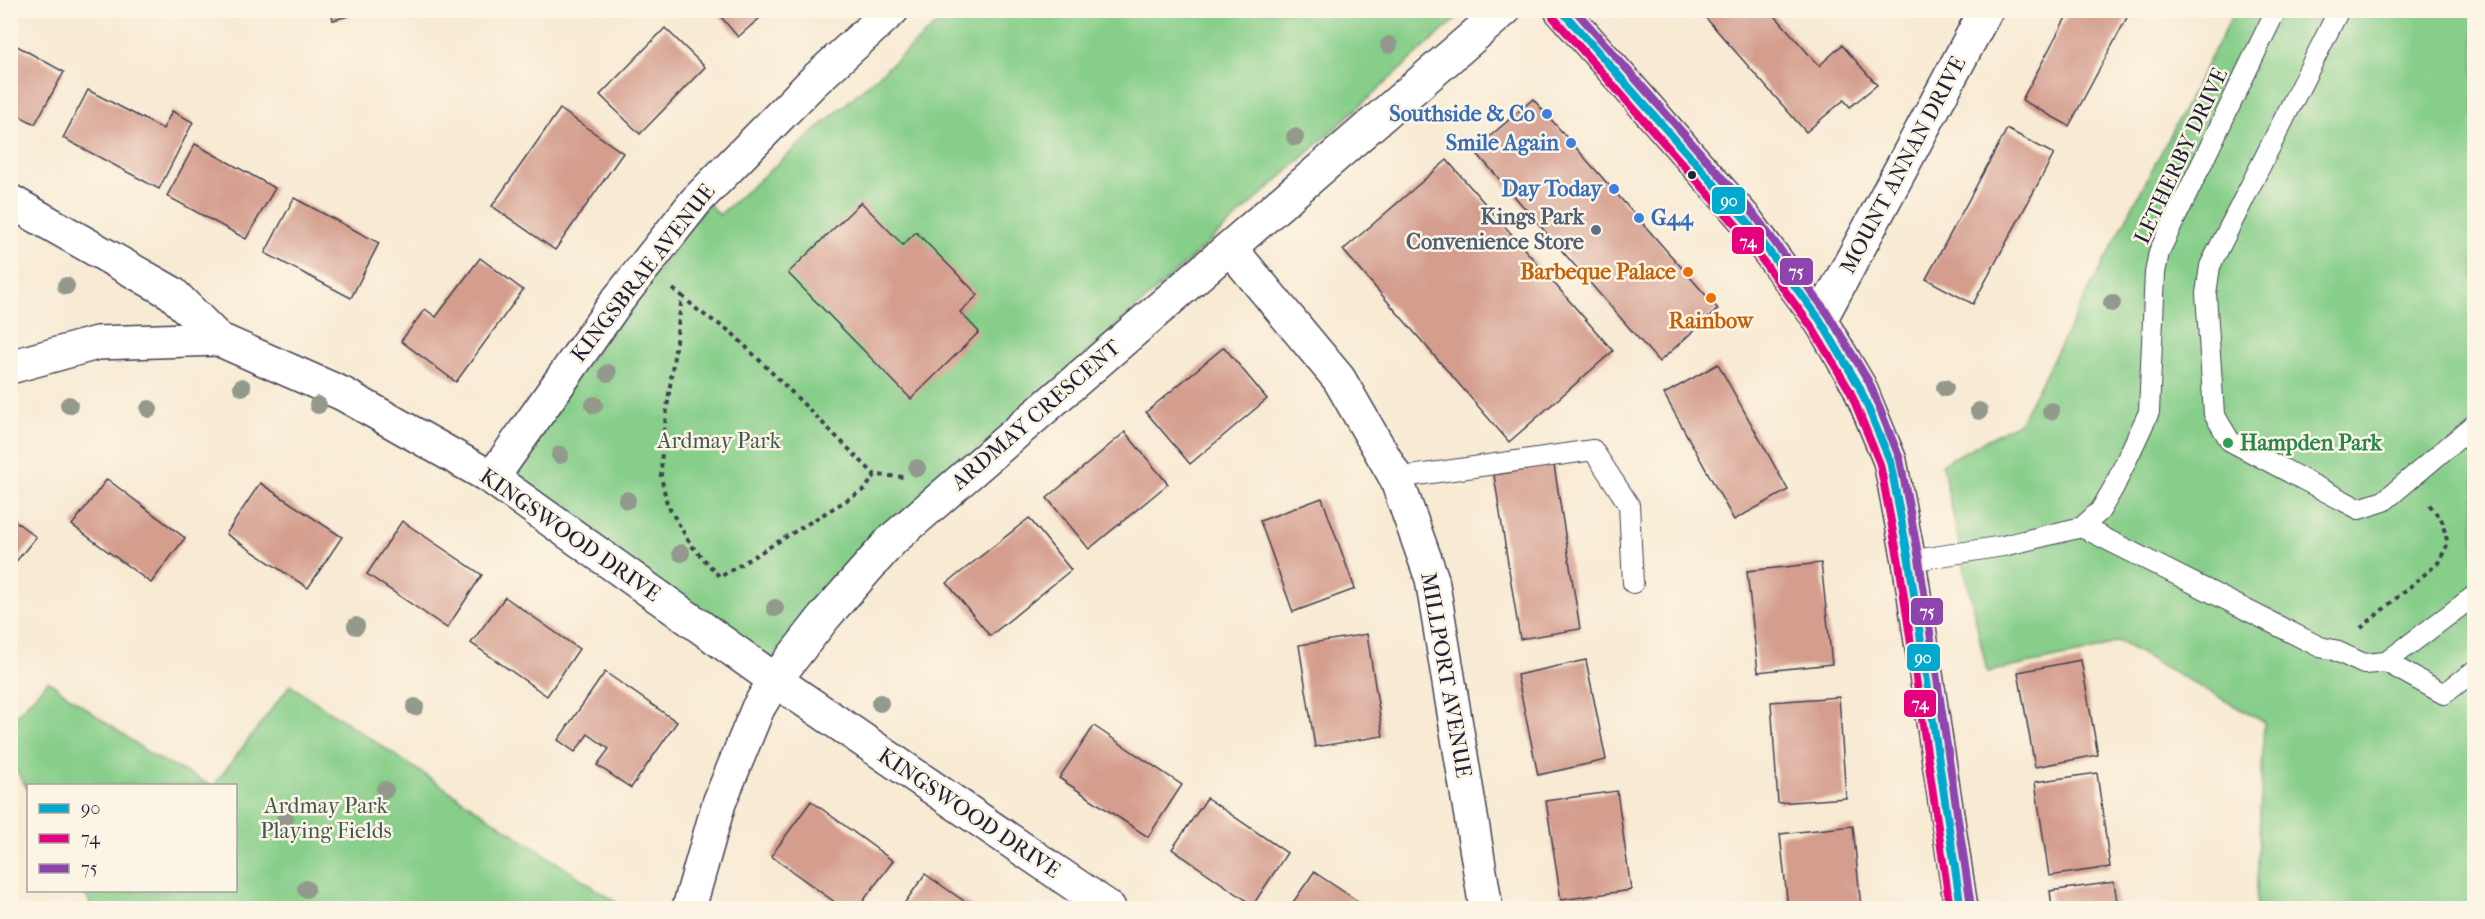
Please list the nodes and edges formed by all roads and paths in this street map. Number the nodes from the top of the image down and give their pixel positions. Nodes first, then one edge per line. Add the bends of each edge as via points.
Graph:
1 (892, 10) edge
2 (1504, 10) edge
3 (1561, 10) edge
4 (1986, 10) edge
5 (2276, 10) edge
6 (2340, 10) edge
7 (10, 201) edge
8 (1230, 248) junction
9 (644, 265) junction
10 (682, 296) junction
11 (1820, 320) junction
12 (218, 339) junction
13 (10, 367) edge
14 (2475, 426) edge
15 (875, 475) junction
16 (492, 478) junction
17 (1396, 478) junction
18 (2410, 482) junction
19 (936, 502) junction
20 (2082, 527) junction
21 (1909, 561) junction
22 (1633, 583) dead end
23 (2475, 596) edge
24 (2334, 650) junction
25 (2386, 662) junction
26 (2475, 671) edge
27 (775, 680) junction
28 (689, 909) edge
29 (1109, 909) edge
30 (1486, 909) edge
31 (1961, 909) edge

1 - 9 street, KINGSBRAE AVENUE via 752,142 696,201
2 - 8 street, ARDMAY CRESCENT
3 - 11 street via 1745,219
4 - 11 street, MOUNT ANNAN DRIVE
5 - 20 lane, LETHERBY DRIVE via 2159,252 2149,412 2114,487 2100,511
6 - 18 lane via 2210,266 2206,294 2214,414 2230,441 2359,509 2384,501
7 - 12 street, KINGSWOOD DRIVE via 172,293
8 - 17 street, MILLPORT AVENUE via 1339,379
8 - 19 street, ARDMAY CRESCENT
9 - 10 path
9 - 16 street, KINGSBRAE AVENUE
10 - 15 path via 731,332
10 - 15 path via 661,476 667,504 691,545 720,577 865,489
11 - 21 street via 1859,386 1890,460
12 - 13 street via 97,343
12 - 16 street, KINGSWOOD DRIVE via 343,394
14 - 18 lane
15 - 19 path via 909,478
16 - 27 street, KINGSWOOD DRIVE
17 - 22 lane via 1593,450 1629,505
17 - 30 street, MILLPORT AVENUE via 1432,579
18 - 24 path via 2442,521 2448,544 2438,563
19 - 27 street, ARDMAY CRESCENT via 892,540
20 - 21 lane via 2003,546
20 - 24 lane via 2320,647
21 - 31 street
23 - 25 lane
24 - 25 lane via 2364,664
25 - 26 lane via 2444,694
27 - 28 street, ARDMAY CRESCENT via 758,708 719,803
27 - 29 street, KINGSWOOD DRIVE

